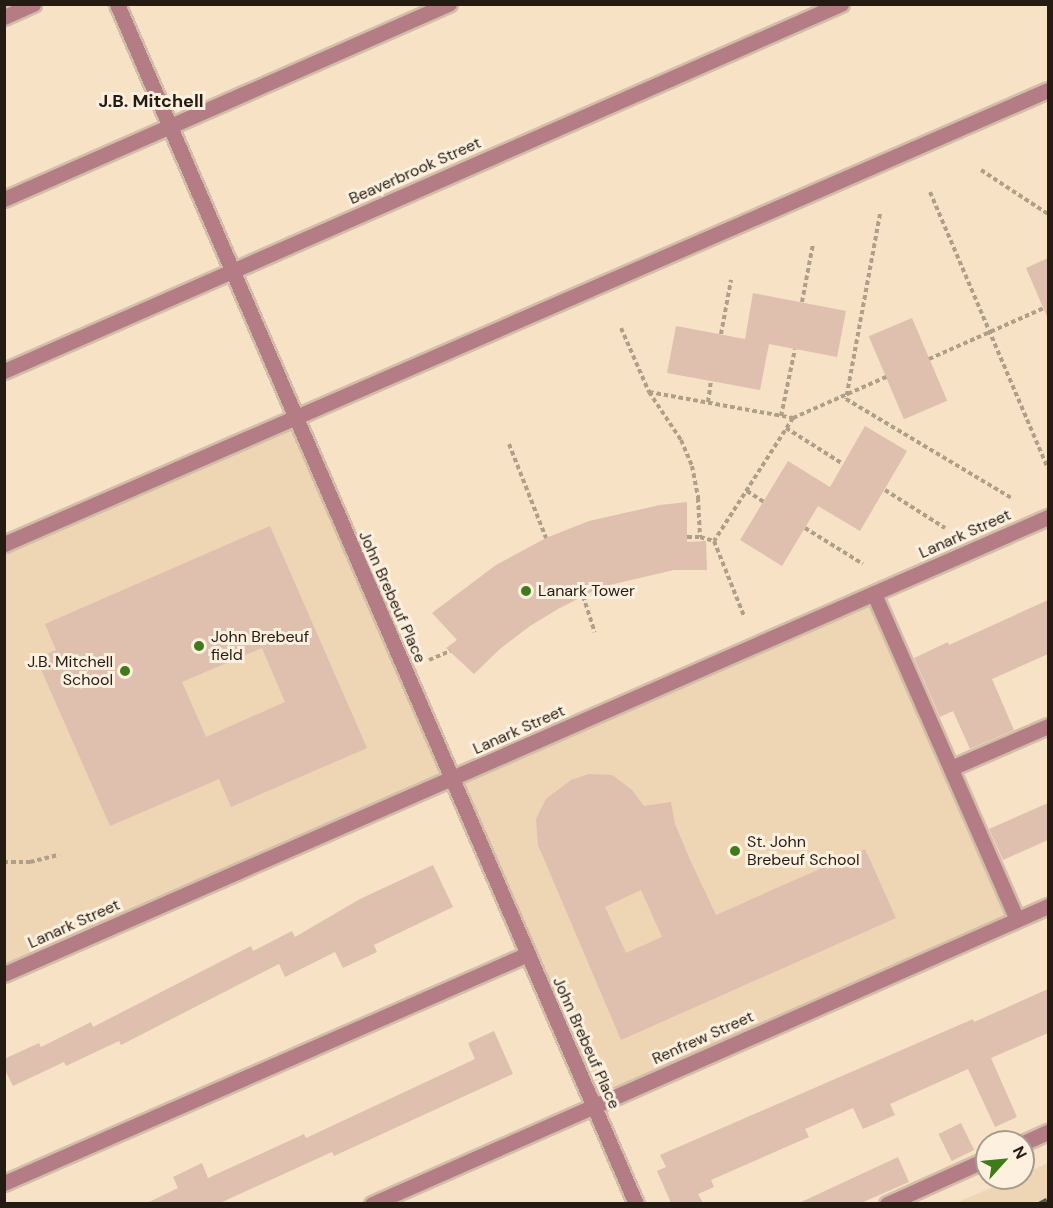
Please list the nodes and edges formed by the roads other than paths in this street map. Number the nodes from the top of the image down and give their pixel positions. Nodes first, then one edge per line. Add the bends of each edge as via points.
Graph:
1 (33, 4) edge
2 (117, 4) edge
3 (448, 4) edge
4 (841, 4) edge
5 (4, 17) edge
6 (1048, 90) edge
7 (169, 127) junction
8 (4, 199) edge
9 (231, 272) junction
10 (4, 371) edge
11 (294, 418) junction
12 (1048, 517) edge
13 (4, 544) edge
14 (874, 594) junction
15 (1048, 726) edge
16 (951, 768) junction
17 (452, 779) junction
18 (1048, 906) edge
19 (1017, 919) junction
20 (528, 954) junction
21 (4, 974) edge
22 (594, 1107) junction
23 (975, 1164) edge
24 (4, 1183) edge
25 (372, 1203) edge
26 (636, 1203) edge
27 (887, 1203) edge

1 - 5 street
2 - 7 street, John Brebeuf Place
3 - 7 street
4 - 9 street, Beaverbrook Street
6 - 11 street
7 - 8 street
7 - 9 street, John Brebeuf Place
9 - 10 street, Beaverbrook Street
9 - 11 street, John Brebeuf Place
11 - 13 street
11 - 17 street, John Brebeuf Place
12 - 14 street, Lanark Street
14 - 16 street
14 - 17 street, Lanark Street
15 - 16 street
16 - 19 street
17 - 20 street, John Brebeuf Place
17 - 21 street, Lanark Street
18 - 19 street, Renfrew Street
19 - 22 street, Renfrew Street
20 - 22 street, John Brebeuf Place
20 - 24 street
22 - 25 street, Renfrew Street
22 - 26 street, John Brebeuf Place
23 - 27 street

